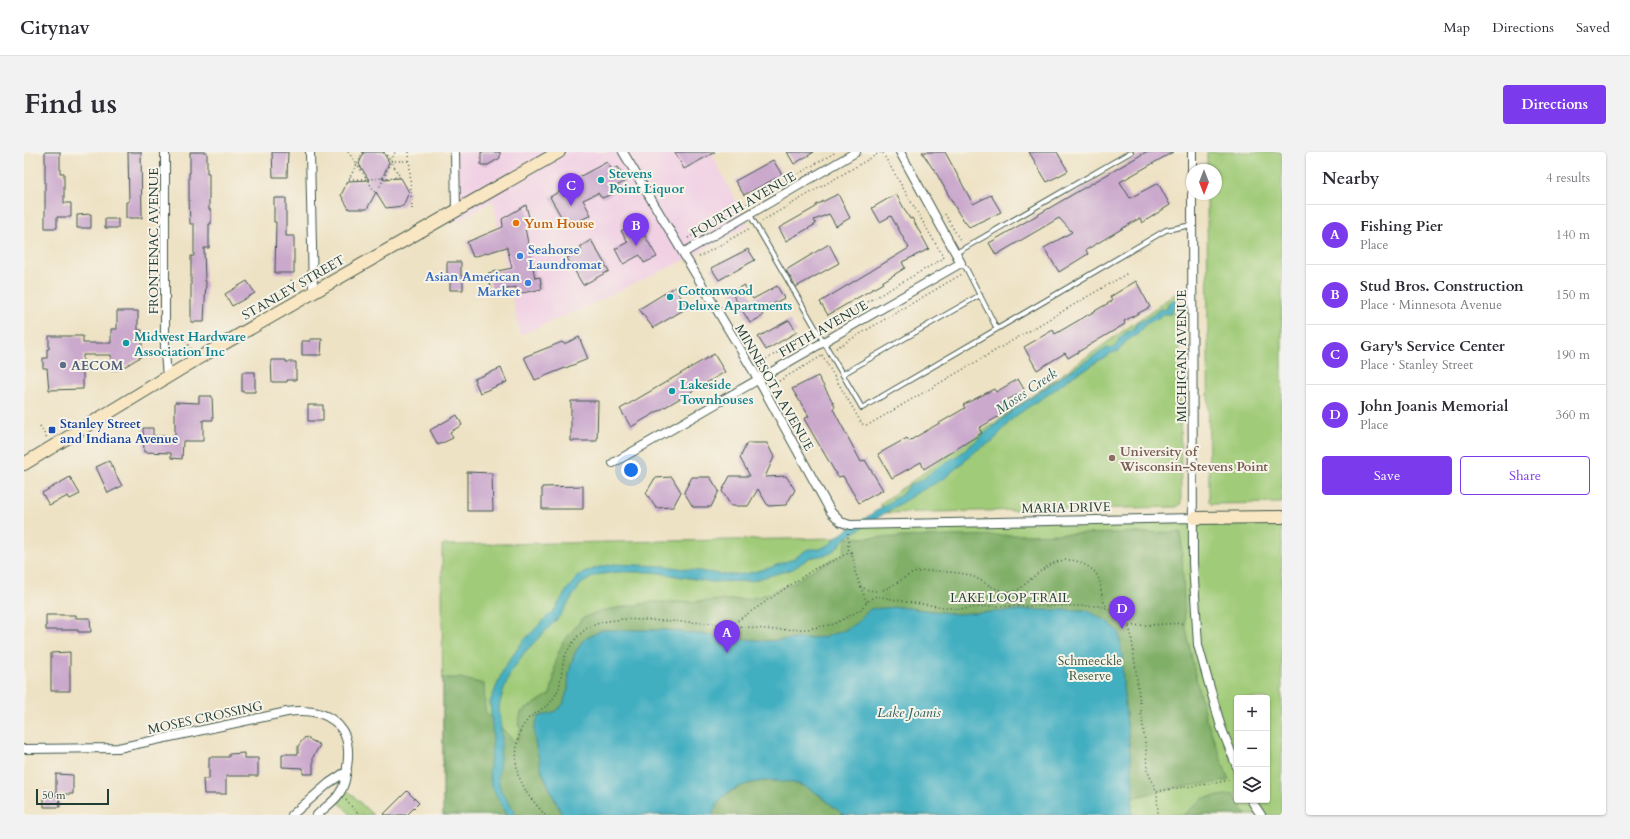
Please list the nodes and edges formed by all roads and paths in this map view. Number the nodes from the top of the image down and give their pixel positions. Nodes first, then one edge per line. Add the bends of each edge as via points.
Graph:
1 (165, 152) edge
2 (310, 152) edge
3 (348, 152) edge
4 (363, 152) edge
5 (384, 152) edge
6 (395, 152) edge
7 (409, 152) edge
8 (455, 152) edge
9 (559, 152) edge
10 (623, 152) edge
11 (836, 152) edge
12 (856, 152) edge
13 (882, 152) edge
14 (900, 152) edge
15 (1131, 152) edge
16 (1192, 152) edge
17 (390, 161) junction
18 (409, 161) junction
19 (357, 164) junction
20 (1192, 164) edge
21 (384, 178) junction
22 (367, 179) junction
23 (1192, 200) edge
24 (412, 210) dead end
25 (456, 211) junction
26 (750, 215) junction
27 (756, 224) junction
28 (1192, 225) junction
29 (688, 238) dead end
30 (683, 253) junction
31 (956, 253) junction
32 (699, 257) dead end
33 (961, 262) junction
34 (968, 272) junction
35 (1128, 273) dead end
36 (313, 292) junction
37 (980, 295) junction
38 (997, 329) junction
39 (818, 331) junction
40 (824, 341) junction
41 (830, 351) junction
42 (822, 355) junction
43 (759, 363) dead end
44 (843, 374) junction
45 (167, 377) junction
46 (758, 379) junction
47 (772, 385) dead end
48 (40, 426) dead end
49 (52, 447) junction
50 (613, 463) dead end
51 (24, 464) edge
52 (1282, 517) edge
53 (1194, 518) junction
54 (850, 525) junction
55 (851, 552) junction
56 (860, 586) junction
57 (867, 603) junction
58 (1107, 607) junction
59 (1185, 623) dead end
60 (731, 625) junction
61 (1129, 626) junction
62 (24, 749) edge
63 (1234, 760) edge
64 (347, 771) junction
65 (1229, 780) dead end
66 (1157, 792) junction
67 (340, 793) junction
68 (1254, 803) edge
69 (292, 815) edge
70 (317, 815) edge
71 (358, 815) edge
72 (545, 815) edge
73 (1158, 815) edge
74 (1261, 815) edge

1 - 45 street, FRONTENAC AVENUE
2 - 36 street
3 - 19 path
4 - 19 path
5 - 17 path
6 - 17 path
7 - 18 path
8 - 25 street
9 - 25 street, STANLEY STREET
10 - 30 street, MINNESOTA AVENUE
11 - 29 path
12 - 26 street, FOURTH AVENUE
13 - 27 path
13 - 39 path via 944,258
14 - 31 street
15 - 31 lane
16 - 20 street
17 - 18 path
17 - 21 path
17 - 21 path via 400,177
18 - 24 path
19 - 22 path
19 - 22 path via 349,180
21 - 22 path
21 - 22 path via 376,194
23 - 28 street, MICHIGAN AVENUE
25 - 36 street, STANLEY STREET
26 - 27 lane
26 - 30 street, FOURTH AVENUE
27 - 32 path
27 - 39 lane
28 - 38 lane via 1166,230
28 - 53 street, MICHIGAN AVENUE
30 - 46 street, MINNESOTA AVENUE
31 - 33 street
33 - 34 lane
33 - 40 street, FIFTH AVENUE
34 - 37 lane
34 - 41 path
35 - 42 path via 868,425 862,424
36 - 45 street, STANLEY STREET
37 - 38 lane
37 - 44 lane
38 - 44 lane via 862,408
39 - 40 lane
39 - 43 path
40 - 41 lane
40 - 46 street, FIFTH AVENUE
41 - 42 path
41 - 44 lane
42 - 47 path
45 - 49 street, STANLEY STREET
46 - 50 street, FIFTH AVENUE
46 - 54 street, MINNESOTA AVENUE via 831,512 836,519
48 - 49 path
49 - 51 street, STANLEY STREET
52 - 53 street, MARIA DRIVE
53 - 54 street, MARIA DRIVE
53 - 63 street, MICHIGAN AVENUE via 1198,644 1221,727
54 - 55 path via 847,538 848,549
55 - 56 path
55 - 60 path via 814,569
56 - 57 path
56 - 58 path via 869,590 881,590 916,573 936,571 969,576 999,590 1013,592 1059,560 1074,560 1096,573 1101,598
57 - 58 path, LAKE LOOP TRAIL via 877,596 882,596 960,609 993,606
57 - 60 path, LAKE LOOP TRAIL via 854,614 822,627 775,630
58 - 61 path
59 - 61 path
60 - 72 path, LAKE LOOP TRAIL via 622,618 587,628 578,637 564,658 559,688 549,704 530,718 521,729 517,743 518,775 528,795
61 - 66 path via 1138,678 1147,770
62 - 64 street, MOSES CROSSING via 118,748 287,712 313,711 327,716 343,731 348,748
64 - 67 street, MOSES CROSSING
64 - 69 street via 329,782
65 - 66 path
66 - 73 path
67 - 70 street, MOSES CROSSING
67 - 71 path
68 - 74 street

